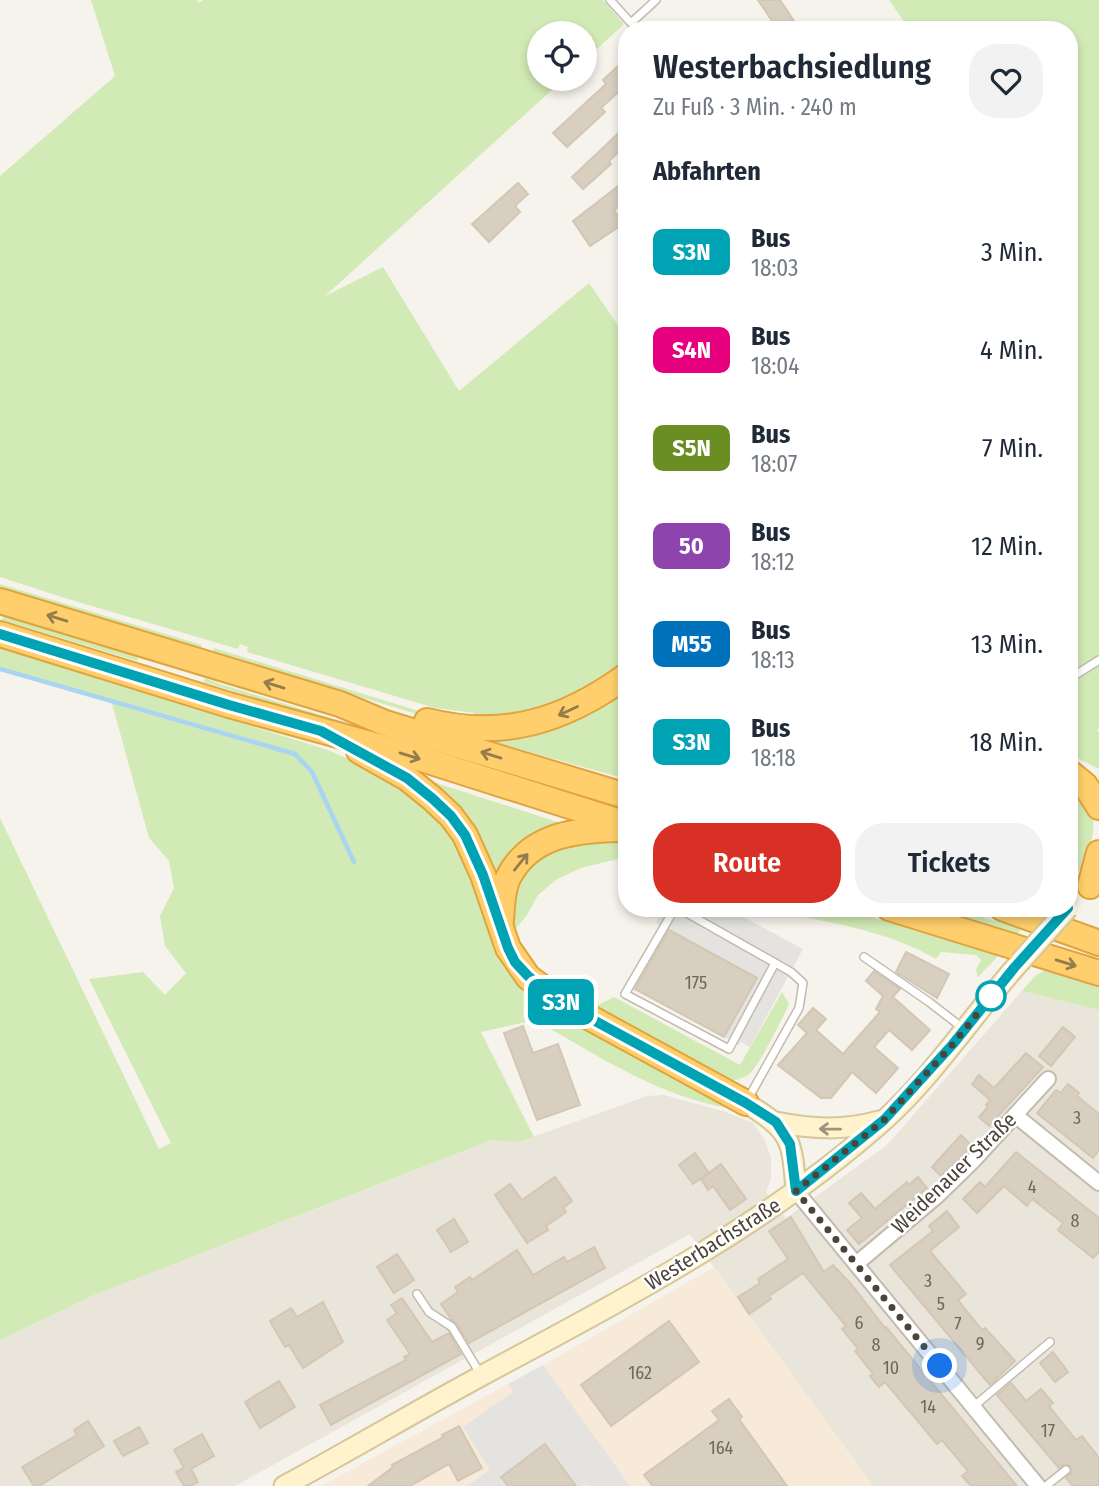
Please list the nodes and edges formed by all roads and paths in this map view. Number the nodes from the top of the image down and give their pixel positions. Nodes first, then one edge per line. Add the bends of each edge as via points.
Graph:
1 (610, 0) edge
2 (656, 0) edge
3 (629, 21) edge
4 (633, 21) edge
5 (0, 601) edge
6 (0, 634) edge
7 (1099, 660) edge
8 (1078, 673) edge
9 (618, 682) edge
10 (340, 704) junction
11 (321, 731) junction
12 (1078, 772) edge
13 (1078, 779) edge
14 (618, 794) edge
15 (1099, 797) edge
16 (618, 823) edge
17 (618, 827) edge
18 (1099, 853) edge
19 (1094, 881) edge
20 (1078, 898) edge
21 (671, 917) edge
22 (692, 917) edge
23 (918, 917) edge
24 (1027, 917) edge
25 (1061, 917) edge
26 (501, 925) junction
27 (1099, 943) edge
28 (864, 957) dead end
29 (775, 963) junction
30 (1099, 973) edge
31 (964, 1030) junction
32 (1048, 1079) dead end
33 (746, 1103) junction
34 (1015, 1115) junction
35 (884, 1120) junction
36 (776, 1122) junction
37 (1099, 1183) edge
38 (796, 1191) junction
39 (856, 1264) junction
40 (417, 1294) dead end
41 (1050, 1342) dead end
42 (481, 1376) junction
43 (973, 1407) junction
44 (1066, 1470) dead end
45 (284, 1486) edge
46 (1038, 1486) edge
47 (1046, 1486) edge

1 - 3 lane
2 - 4 lane
10 -> 5 highway
6 - 11 highway
7 - 8 lane
9 -> 10 highway via 562,714 514,727 447,726
14 -> 10 highway via 386,723
11 -> 16 highway
11 - 26 highway via 407,778 451,816 475,855
12 - 15 highway
13 - 15 highway
26 -> 17 highway via 508,879 523,856 562,834
18 - 19 highway
19 - 20 main road, Westerbachstraße
21 - 29 lane via 625,994 729,1049
22 - 29 lane
23 -> 30 highway
24 - 27 highway
25 - 31 main road, Westerbachstraße, bridge
26 - 33 highway via 515,962 542,989
28 - 31 lane
29 - 33 lane via 803,983 799,1008
31 - 35 main road, Westerbachstraße
32 - 34 street, Weidenauer Straße
33 - 36 main road
34 - 37 street
34 - 39 street, Weidenauer Straße via 937,1196
35 -> 36 main road via 841,1129
35 - 38 main road, Westerbachstraße
36 - 38 main road via 790,1144
38 - 39 street
38 - 42 main road, Westerbachstraße via 669,1274
39 - 43 street
40 - 42 lane via 429,1312 452,1327
41 - 43 lane
42 - 45 main road, Westerbachstraße
43 - 46 street
44 - 47 lane

